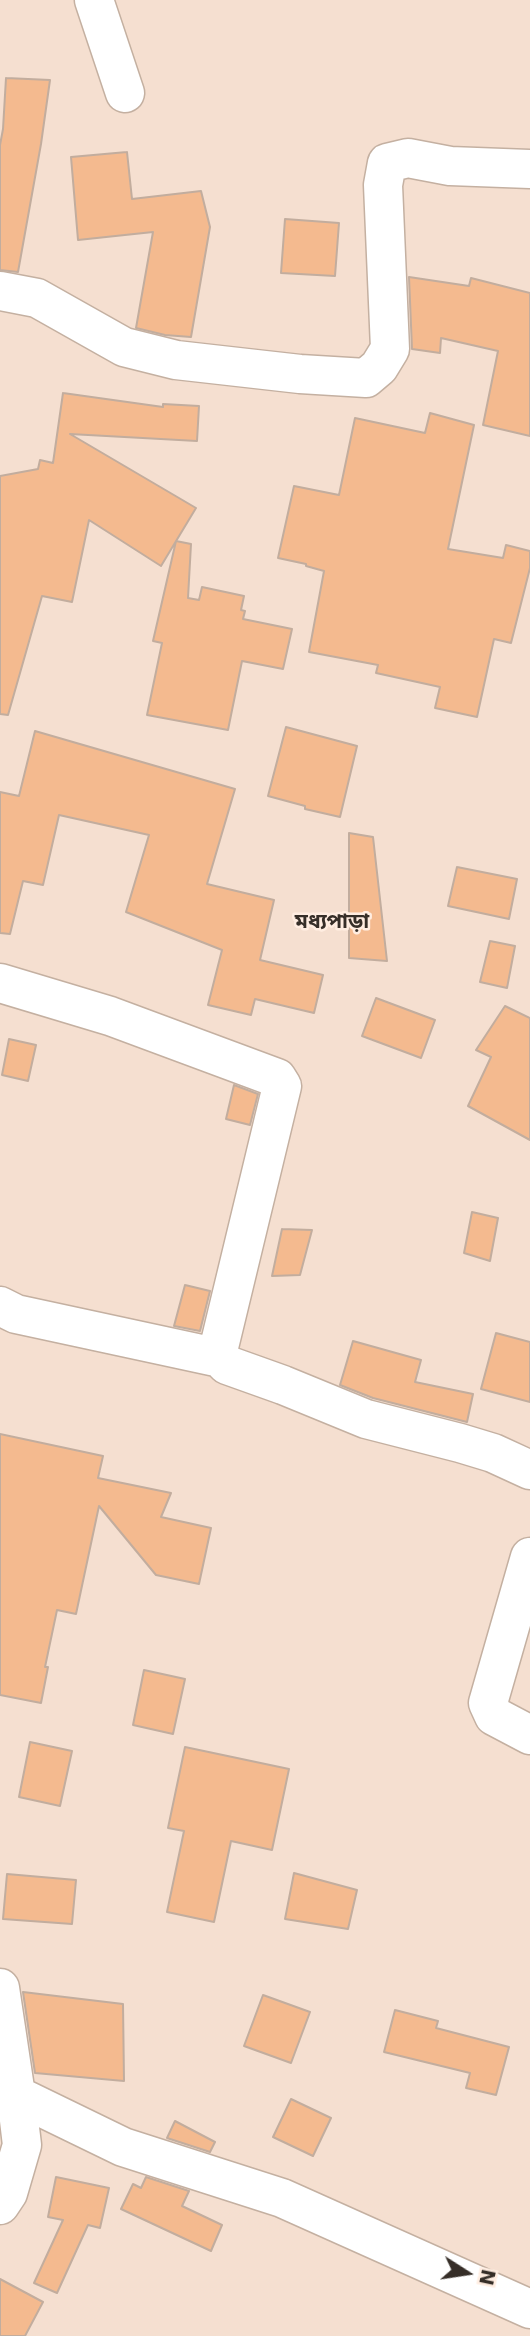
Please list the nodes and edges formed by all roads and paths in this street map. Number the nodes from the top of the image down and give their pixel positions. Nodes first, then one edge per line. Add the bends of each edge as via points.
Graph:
1 (94, 0) edge
2 (125, 93) dead end
3 (530, 169) edge
4 (0, 291) edge
5 (0, 983) edge
6 (0, 1306) edge
7 (220, 1359) junction
8 (530, 1470) edge
9 (530, 1557) edge
10 (530, 1735) edge
11 (0, 1988) edge
12 (16, 2095) junction
13 (0, 2205) edge
14 (530, 2308) edge

1 - 2 street
3 - 4 street via 450,166 408,158 387,163 383,185 390,349 366,378 176,360 124,347 37,298
5 - 7 street via 110,1016 277,1078 282,1086 219,1347
6 - 7 street via 16,1314
7 - 8 street via 366,1419 460,1443
9 - 10 street via 488,1703 494,1716
11 - 12 street
12 - 13 street via 22,2145
12 - 14 street via 123,2147 282,2198

